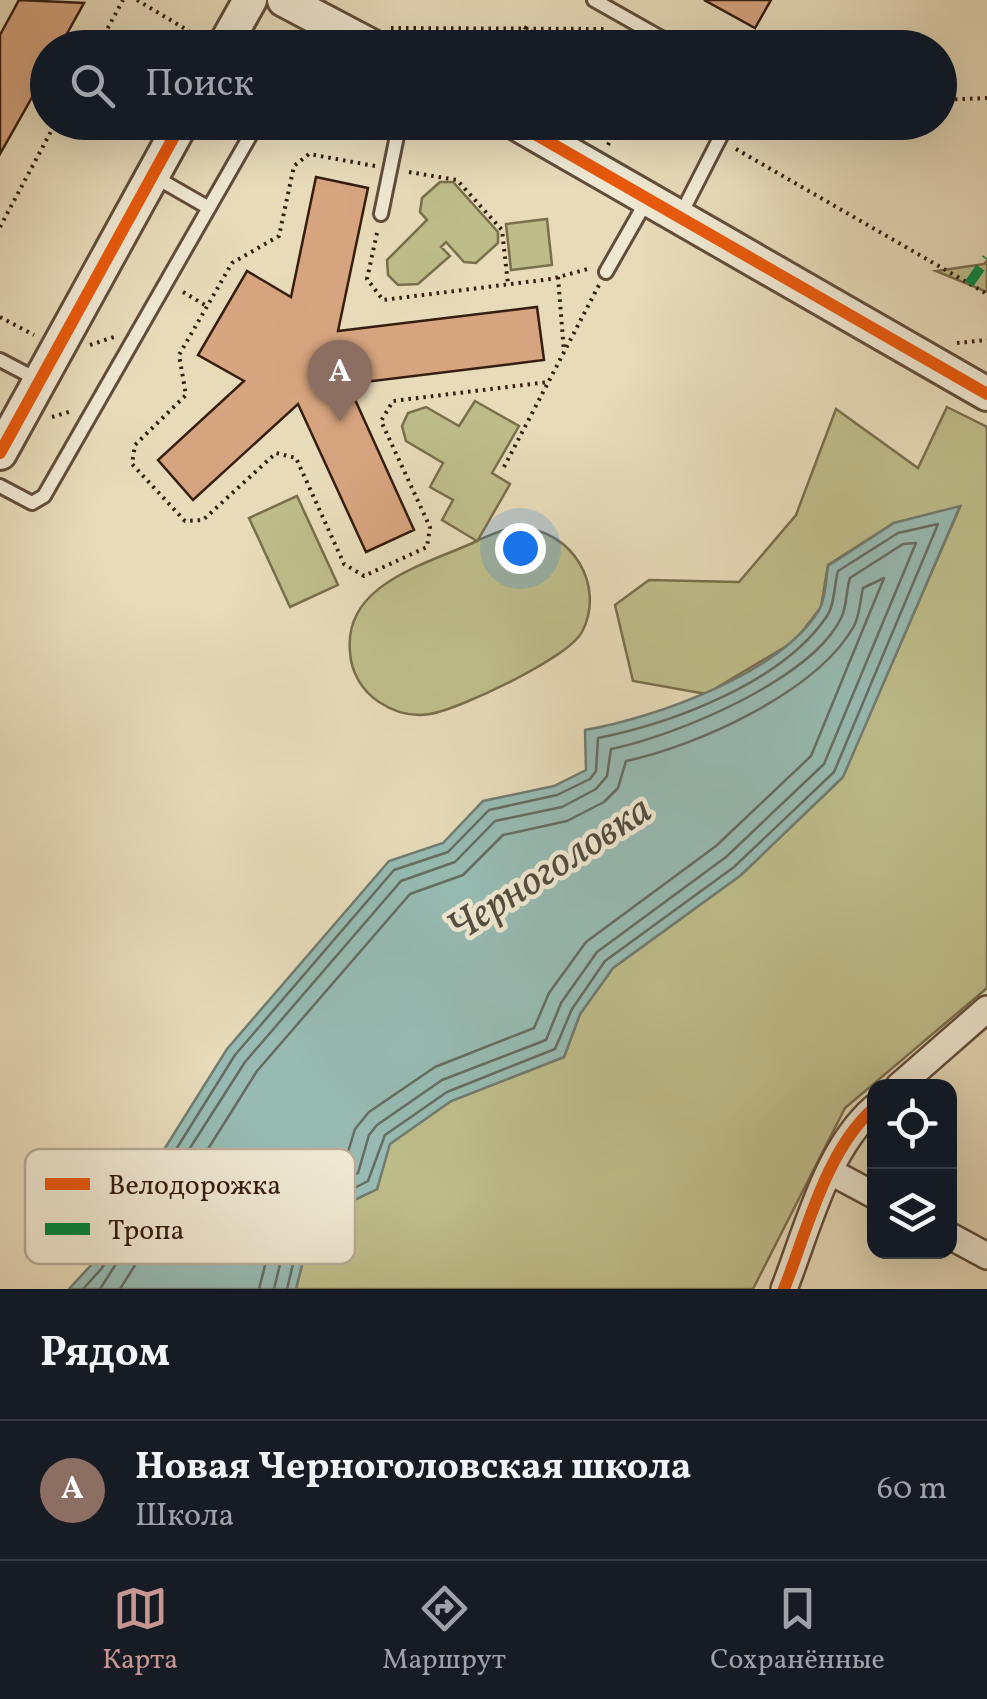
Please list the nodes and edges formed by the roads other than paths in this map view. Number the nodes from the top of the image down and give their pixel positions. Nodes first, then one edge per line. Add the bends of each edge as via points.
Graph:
1 (250, 0) edge
2 (594, 0) edge
3 (291, 11) edge
4 (223, 30) edge
5 (351, 30) edge
6 (648, 30) edge
7 (172, 140) edge
8 (248, 140) edge
9 (396, 140) edge
10 (546, 140) edge
11 (718, 140) edge
12 (152, 176) junction
13 (648, 197) junction
14 (209, 208) junction
15 (381, 214) road end
16 (680, 216) junction
17 (608, 268) road end
18 (0, 360) edge
19 (39, 380) junction
20 (987, 394) edge
21 (0, 452) edge
22 (0, 486) edge
23 (987, 1009) edge
24 (906, 1079) edge
25 (867, 1114) edge
26 (831, 1172) junction
27 (867, 1191) edge
28 (957, 1240) edge
29 (987, 1256) edge
30 (784, 1289) edge

1 - 4 street
2 - 6 lane
3 - 5 street
7 - 12 street
8 - 14 lane
9 - 15 lane
10 - 13 street
11 - 16 lane
12 - 14 lane
12 - 19 street
13 - 16 street
13 - 17 lane
14 - 22 lane via 44,496 32,503
16 - 20 street
18 - 19 lane
19 - 21 street
23 - 24 street
25 - 26 street
26 - 27 street
26 - 30 street
28 - 29 street

